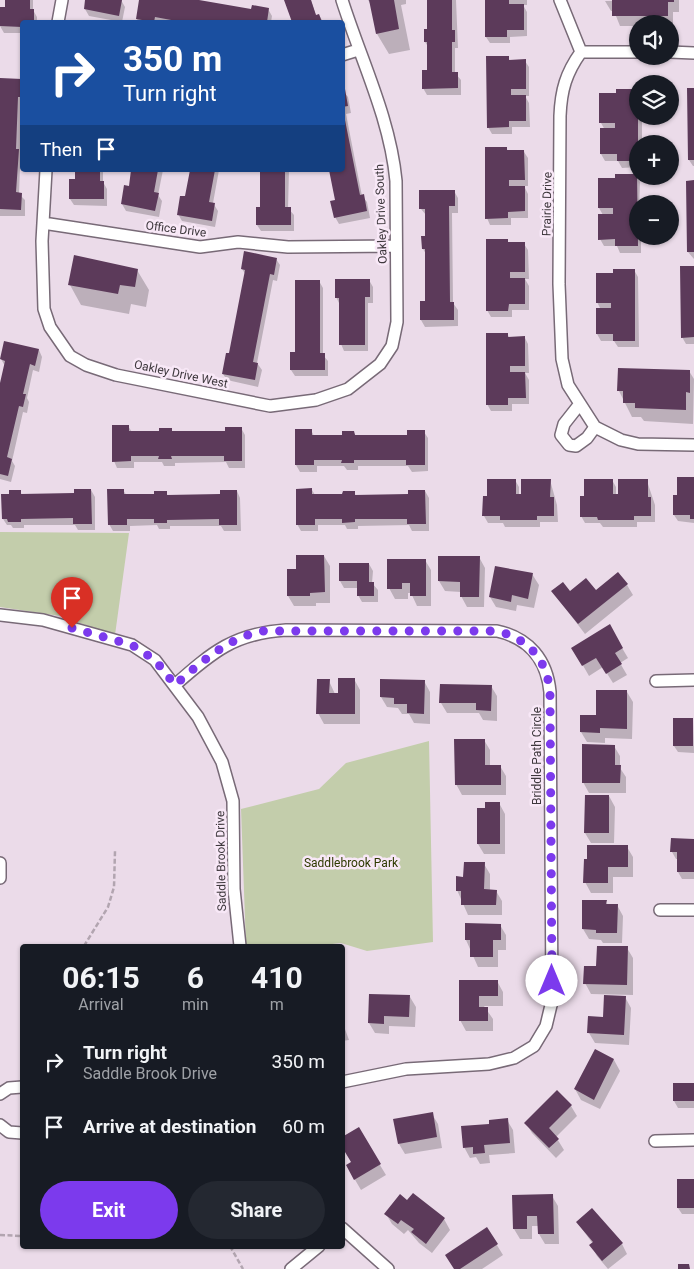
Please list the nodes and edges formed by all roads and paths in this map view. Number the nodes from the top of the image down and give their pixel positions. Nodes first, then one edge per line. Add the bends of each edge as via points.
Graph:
1 (62, 0) edge
2 (342, 0) edge
3 (560, 0) edge
4 (58, 20) edge
5 (358, 50) junction
6 (581, 52) junction
7 (629, 52) edge
8 (679, 52) edge
9 (694, 53) edge
10 (345, 54) edge
11 (46, 172) edge
12 (43, 223) junction
13 (396, 246) junction
14 (392, 346) joint
15 (582, 409) junction
16 (595, 427) junction
17 (694, 444) edge
18 (0, 615) edge
19 (694, 680) edge
20 (656, 681) dead end
21 (175, 685) junction
22 (115, 851) dead end
23 (0, 864) edge
24 (0, 878) edge
25 (660, 910) dead end
26 (694, 910) edge
27 (85, 944) edge
28 (240, 944) edge
29 (345, 1081) edge
30 (20, 1087) edge
31 (0, 1094) edge
32 (0, 1125) edge
33 (20, 1133) edge
34 (694, 1140) edge
35 (655, 1141) dead end
36 (345, 1231) edge
37 (0, 1235) edge
38 (20, 1236) edge
39 (232, 1249) edge
40 (315, 1249) edge
41 (244, 1269) edge
42 (291, 1269) edge
43 (388, 1269) edge

1 - 4 street
2 - 5 street, Oakley Drive South
3 - 6 street
5 - 10 street
5 - 13 street, Oakley Drive South via 384,119 394,159
6 - 7 street
6 - 15 street, Prairie Drive via 565,79 561,94 559,284 562,359 568,385
8 - 9 street
11 - 12 street, Oakley Drive West
12 - 13 street, Office Drive via 200,248 238,242 288,247
12 - 14 street, Oakley Drive West via 42,291 50,327 70,356 105,372 270,406 316,400 348,389 380,364
13 - 14 street, Oakley Drive South via 397,322
15 - 16 street, Prairie Drive
15 - 16 street via 564,424 561,435 568,445 576,446
16 - 17 street via 638,444
18 - 21 street, Saddle Brook Drive via 43,620 132,645 155,660
19 - 20 street
21 - 28 street, Saddle Brook Drive via 213,743 233,801 234,896
21 - 29 street, Briddle Path Circle via 235,640 254,633 286,630 497,631 513,636 535,650 547,674 550,692 552,1001 546,1026 534,1046 502,1062 406,1069
22 - 27 path via 114,887 108,907
23 - 24 street
25 - 26 street
30 - 31 street via 9,1088
32 - 33 street via 9,1132
34 - 35 street
36 - 43 street
37 - 38 path
39 - 41 path
40 - 42 street

